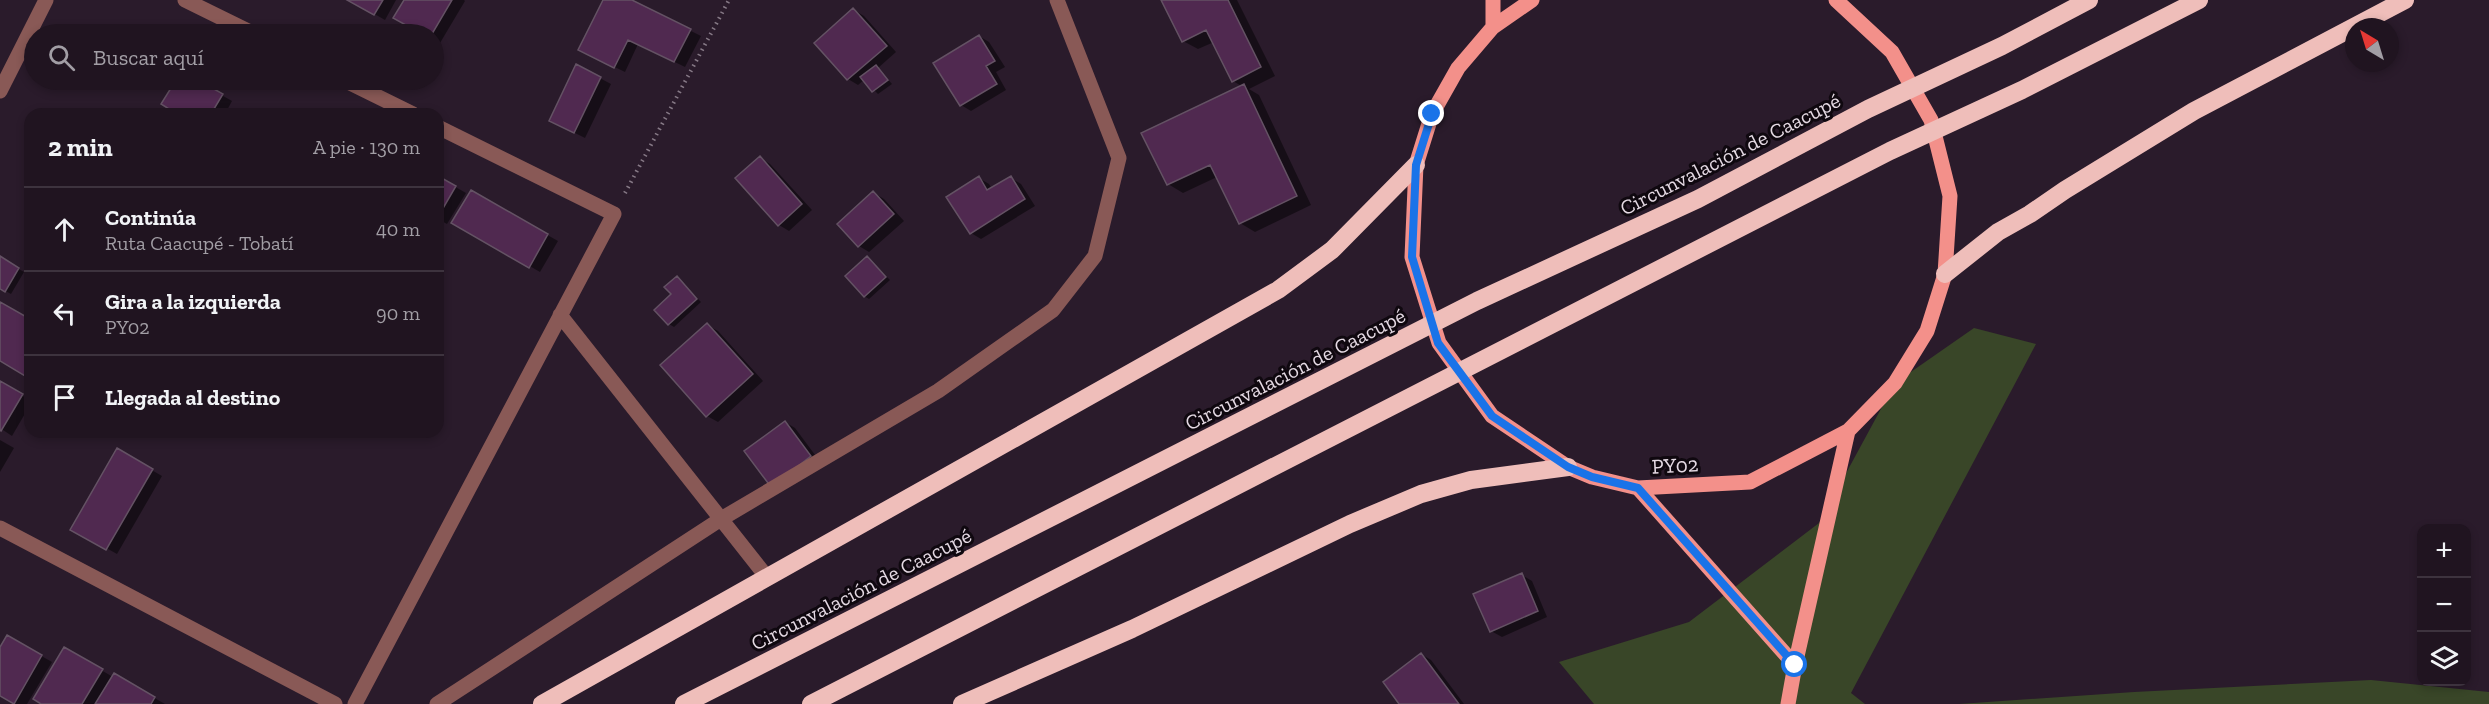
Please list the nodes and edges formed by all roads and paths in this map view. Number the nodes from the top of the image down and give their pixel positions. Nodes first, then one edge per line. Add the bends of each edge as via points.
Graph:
1 (46, 0) edge
2 (185, 0) edge
3 (729, 0) edge
4 (1057, 0) edge
5 (1493, 0) edge
6 (1532, 0) edge
7 (1836, 0) edge
8 (2089, 0) edge
9 (2199, 0) edge
10 (2405, 0) edge
11 (34, 24) edge
12 (234, 24) edge
13 (1493, 27) junction
14 (24, 44) edge
15 (364, 90) edge
16 (0, 91) edge
17 (401, 108) edge
18 (444, 130) edge
19 (1416, 165) junction
20 (614, 214) junction
21 (1945, 273) junction
22 (561, 315) junction
23 (1848, 431) junction
24 (1568, 467) junction
25 (1638, 488) junction
26 (721, 519) junction
27 (0, 528) edge
28 (766, 576) junction
29 (1795, 665) junction
30 (335, 704) edge
31 (355, 704) edge
32 (437, 704) edge
33 (542, 704) edge
34 (684, 704) edge
35 (811, 704) edge
36 (962, 704) edge
37 (1788, 704) edge

1 - 11 street
2 - 12 street
3 - 20 path
4 - 26 street via 1119,158 1095,256 1053,310 967,371
5 - 13 main road
6 - 13 main road, PY02
7 - 21 main road, PY02 via 1892,52 1931,120 1950,196
8 - 34 highway, Circunvalación de Caacupé via 1868,109 1698,199 1477,301
9 - 35 highway via 2022,90 1890,151
10 - 21 highway via 2194,111 1998,232
13 - 19 main road, PY02 via 1458,68 1437,105
14 - 16 street
15 - 17 street
18 - 20 street
19 - 24 main road, PY02 via 1412,257 1438,343 1492,416
19 - 28 highway via 1332,250 1278,290
20 - 22 street
21 - 23 main road, PY02 via 1927,332 1895,384
22 - 26 street
22 - 31 street
23 - 25 main road, PY02 via 1750,482
23 - 29 main road
24 - 25 main road, PY02
24 - 36 highway via 1471,480 1421,494
25 - 29 main road
26 - 28 street
26 - 32 street
27 - 30 street
28 - 33 highway
29 - 37 main road

